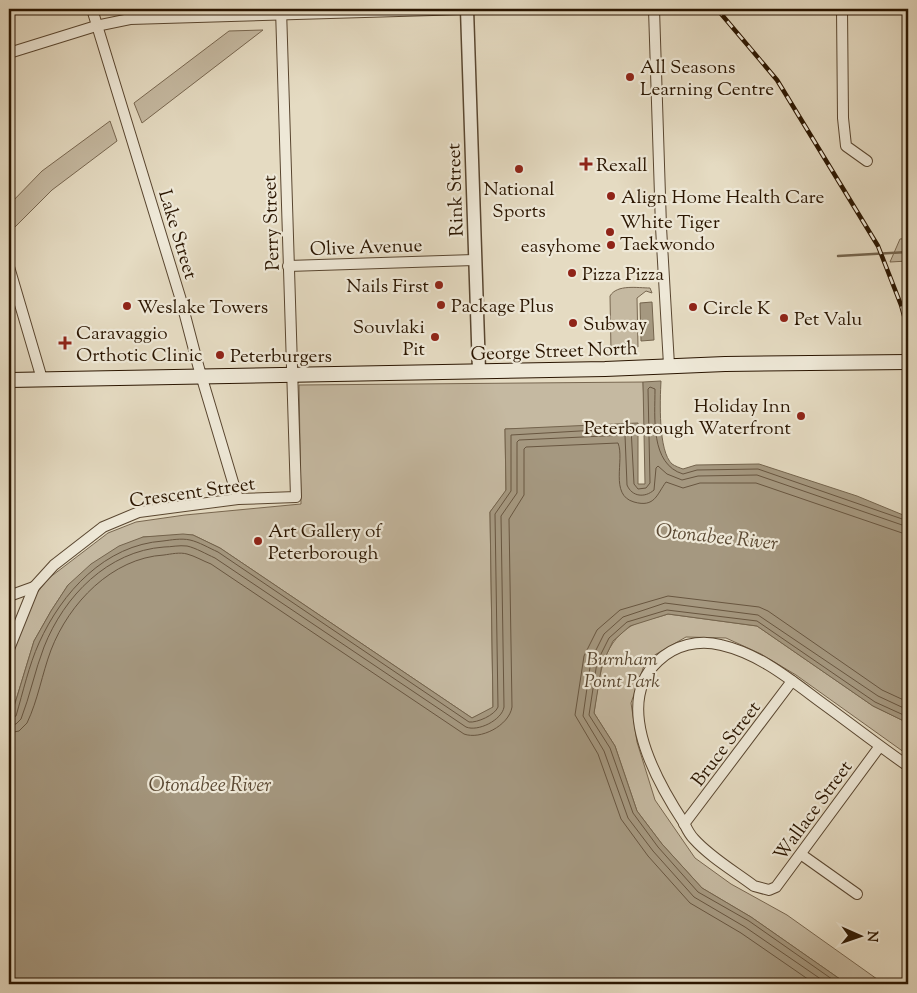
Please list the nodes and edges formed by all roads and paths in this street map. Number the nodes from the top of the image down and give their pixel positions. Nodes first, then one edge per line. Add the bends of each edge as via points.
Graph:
1 (92, 9) edge
2 (467, 9) edge
3 (478, 9) edge
4 (654, 9) edge
5 (842, 9) edge
6 (282, 11) edge
7 (96, 26) junction
8 (9, 53) edge
9 (867, 161) dead end
10 (474, 260) junction
11 (288, 266) junction
12 (9, 267) edge
13 (908, 362) edge
14 (669, 365) junction
15 (479, 371) junction
16 (292, 375) junction
17 (201, 377) junction
18 (42, 379) junction
19 (9, 380) edge
20 (296, 497) joint
21 (238, 499) junction
22 (34, 587) junction
23 (9, 596) edge
24 (9, 649) edge
25 (792, 681) junction
26 (880, 746) junction
27 (908, 766) edge
28 (684, 824) junction
29 (802, 855) junction
30 (857, 894) dead end

1 - 7 street, Lake Street
2 - 3 street
2 - 6 street
2 - 10 street, Rink Street
4 - 14 street
5 - 9 street via 846,146
6 - 7 street via 130,19
6 - 11 street, Perry Street
7 - 8 street
7 - 17 street, Lake Street via 179,291
10 - 11 street, Olive Avenue
10 - 15 street, Rink Street
11 - 16 street, Perry Street
12 - 18 street
13 - 14 main road, George Street North
14 - 15 main road, George Street North
15 - 16 main road, George Street North
16 - 17 main road, George Street North
16 - 20 street, Perry Street
17 - 18 main road, George Street North
17 - 21 street, Lake Street
18 - 19 main road, George Street North
20 - 21 street, Crescent Street
21 - 22 street, Crescent Street via 139,512 103,527 54,565
22 - 23 street
22 - 24 street, Crescent Street
25 - 26 street
25 - 28 street, Bruce Street
25 - 28 street via 753,655 710,643 680,646 651,668 644,678 639,699 640,729 667,800
26 - 27 street
26 - 29 street, Wallace Street
28 - 29 street, Wallace Street via 696,841 754,886 769,890 776,887
29 - 30 street

